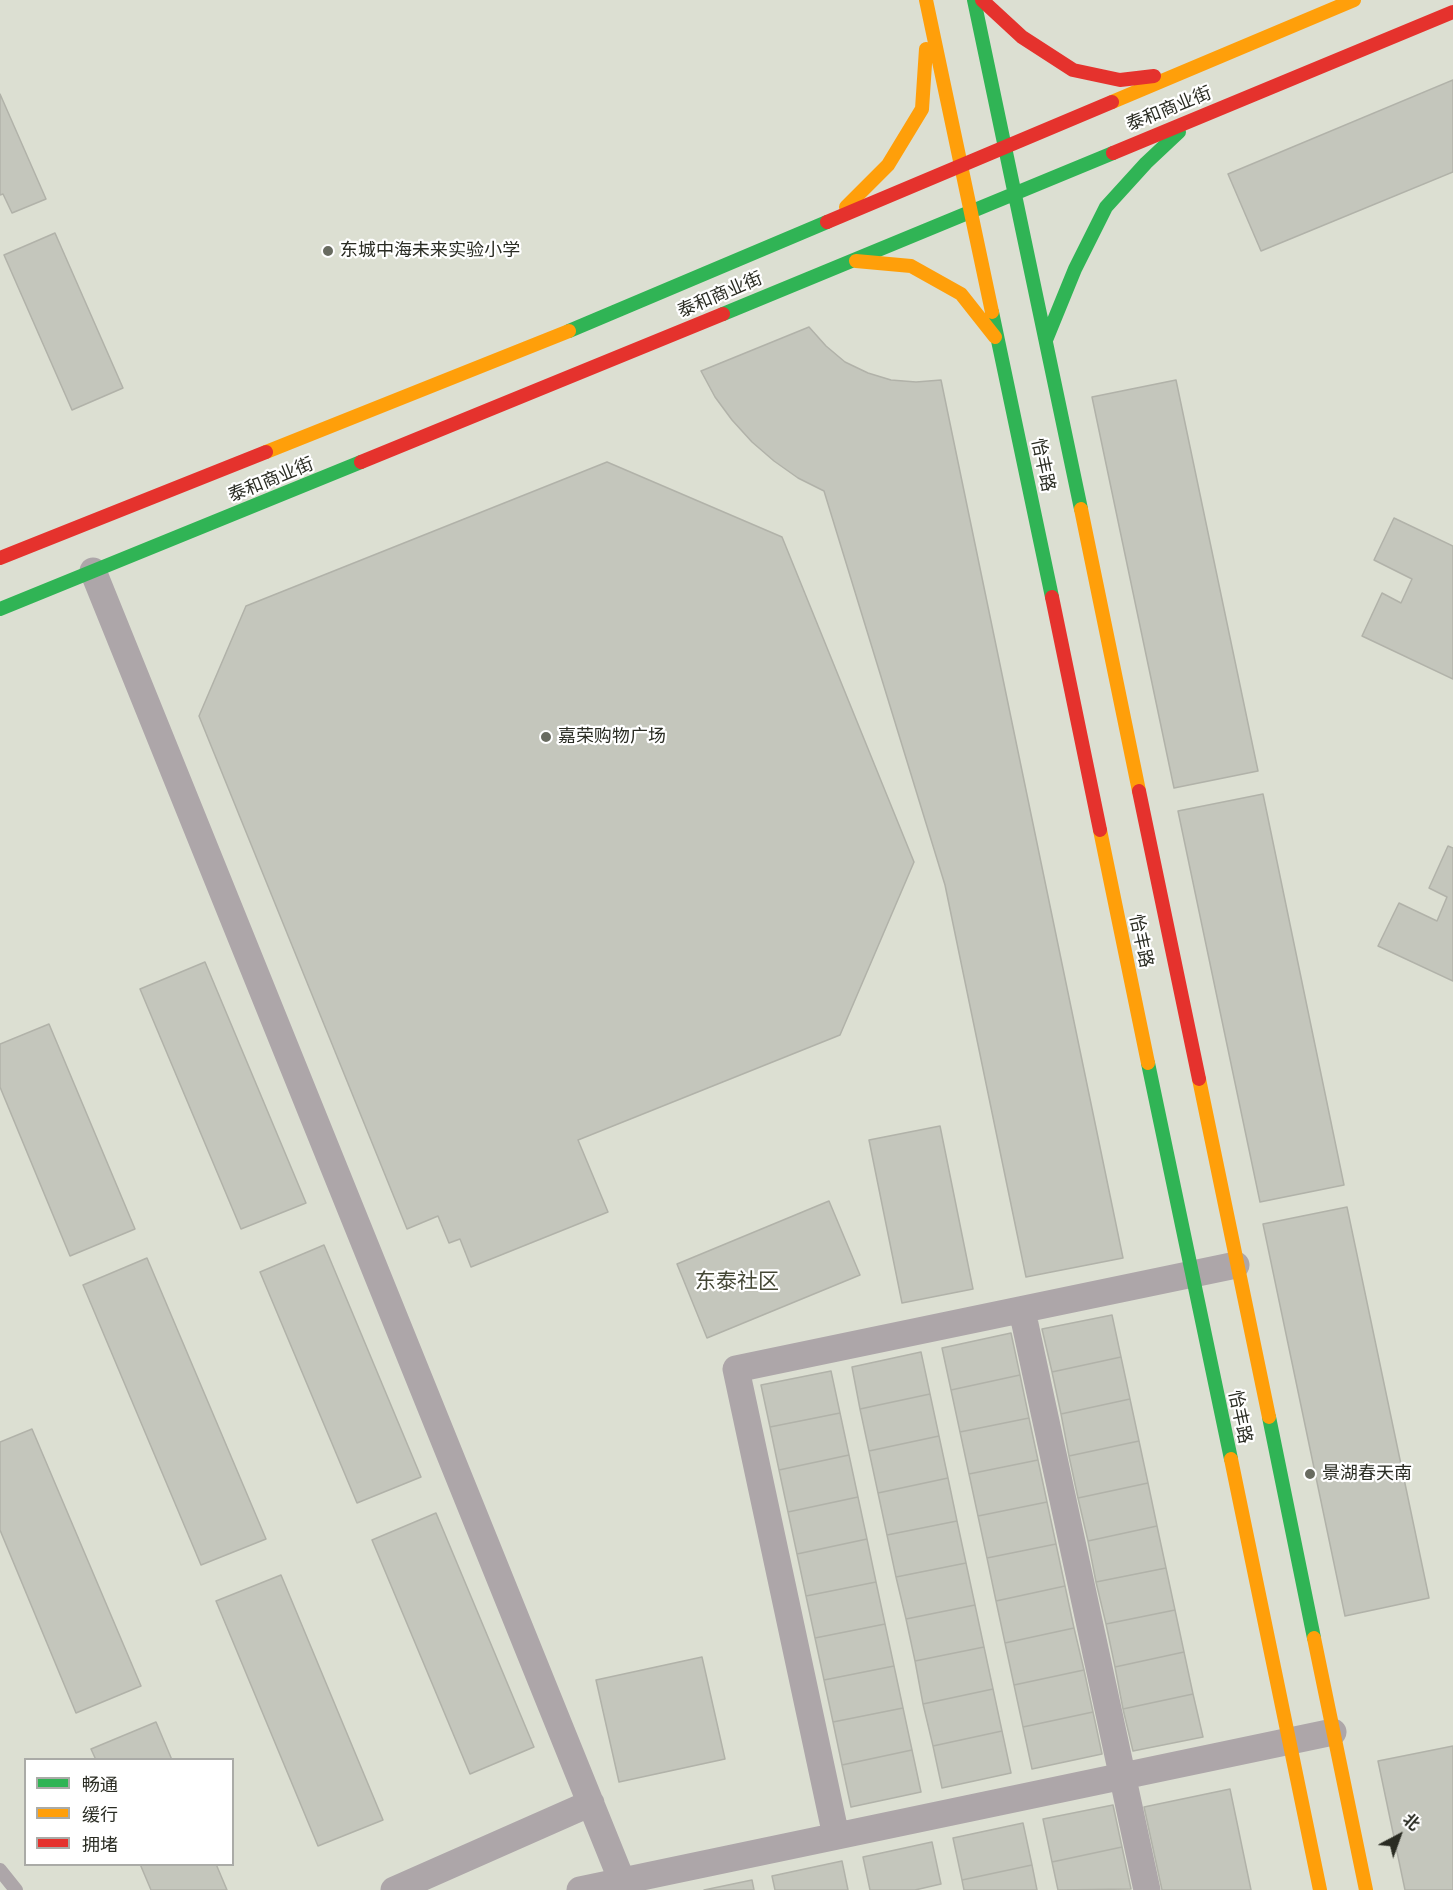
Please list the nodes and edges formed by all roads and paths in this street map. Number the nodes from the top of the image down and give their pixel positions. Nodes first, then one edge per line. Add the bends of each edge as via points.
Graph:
1 (974, 0) edge
2 (982, 0) edge
3 (1354, 0) edge
4 (927, 6) edge
5 (1453, 12) edge
6 (1183, 72) junction
7 (1195, 118) junction
8 (1006, 146) junction
9 (962, 165) junction
10 (1016, 192) junction
11 (971, 210) junction
12 (834, 219) junction
13 (851, 260) junction
14 (1046, 340) junction
15 (998, 341) junction
16 (0, 558) edge
17 (93, 571) junction
18 (0, 609) edge
19 (1236, 1265) junction
20 (1192, 1274) junction
21 (1022, 1310) junction
22 (1333, 1732) junction
23 (1289, 1742) junction
24 (1123, 1776) junction
25 (591, 1803) junction
26 (836, 1836) junction
27 (0, 1870) edge
28 (622, 1881) junction
29 (16, 1890) edge
30 (393, 1890) edge
31 (580, 1890) edge
32 (1147, 1890) edge
33 (1320, 1890) edge
34 (1366, 1890) edge

1 - 8 street, 怡丰路
2 - 6 street via 1022,37 1073,70 1120,80
3 - 6 street, 泰和商业街
4 - 9 street, 怡丰路
4 - 12 street via 922,109 888,165
5 - 7 street, 泰和商业街
6 - 8 street, 泰和商业街
7 - 10 street, 泰和商业街
7 - 14 street via 1146,162 1106,207 1075,268
8 - 9 street, 泰和商业街
8 - 10 street, 怡丰路
9 - 11 street, 怡丰路
9 - 12 street, 泰和商业街
10 - 11 street, 泰和商业街
10 - 14 street, 怡丰路
11 - 13 street, 泰和商业街
11 - 15 street, 怡丰路
12 - 16 street, 泰和商业街 via 528,348
13 - 15 street via 911,266 961,294
13 - 17 street, 泰和商业街
14 - 19 street, 怡丰路
15 - 20 street, 怡丰路
17 - 18 street, 泰和商业街
17 - 25 street
19 - 20 street
19 - 22 street, 怡丰路
20 - 21 street
20 - 23 street, 怡丰路
21 - 24 street
21 - 26 street via 736,1369
22 - 23 street
22 - 34 street, 怡丰路
23 - 24 street
23 - 33 street, 怡丰路
24 - 26 street
24 - 32 street
25 - 28 street
25 - 30 street
26 - 28 street
27 - 29 lane
28 - 31 street

